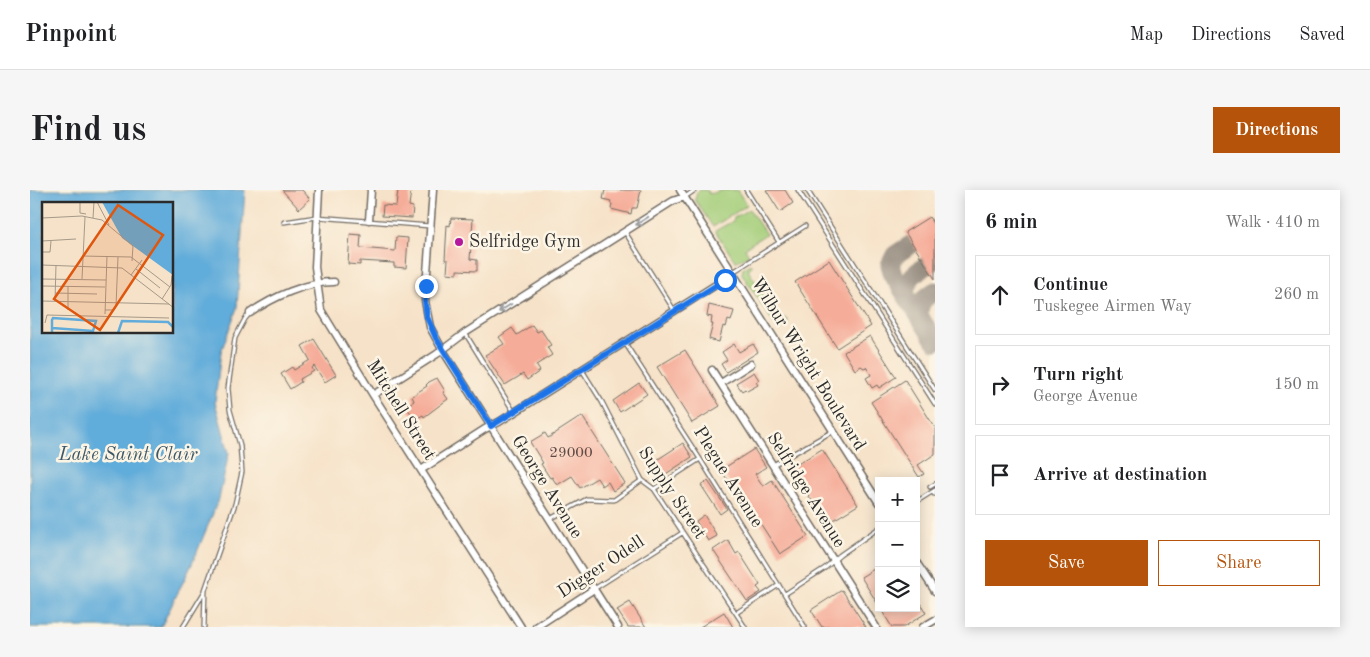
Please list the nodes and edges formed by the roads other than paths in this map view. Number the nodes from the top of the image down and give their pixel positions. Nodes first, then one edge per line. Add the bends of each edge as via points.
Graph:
1 (319, 190) edge
2 (372, 190) edge
3 (433, 190) edge
4 (680, 190) edge
5 (695, 190) edge
6 (746, 190) edge
7 (798, 190) edge
8 (807, 190) edge
9 (684, 197) junction
10 (317, 216) junction
11 (369, 220) junction
12 (284, 222) dead end
13 (430, 226) junction
14 (805, 226) dead end
15 (625, 232) junction
16 (780, 242) junction
17 (732, 272) junction
18 (334, 282) dead end
19 (316, 283) junction
20 (675, 311) junction
21 (250, 313) joint
22 (465, 334) junction
23 (625, 343) junction
24 (442, 349) junction
25 (751, 364) dead end
26 (582, 370) junction
27 (712, 370) dead end
28 (721, 383) junction
29 (935, 390) edge
30 (373, 395) junction
31 (935, 404) edge
32 (515, 412) junction
33 (491, 426) junction
34 (833, 430) junction
35 (700, 459) junction
36 (773, 466) junction
37 (421, 470) junction
38 (642, 480) junction
39 (935, 484) edge
40 (930, 487) dead end
41 (654, 489) junction
42 (935, 490) edge
43 (875, 497) edge
44 (920, 499) edge
45 (550, 519) junction
46 (875, 531) edge
47 (682, 533) junction
48 (833, 561) junction
49 (919, 567) edge
50 (779, 585) junction
51 (594, 589) junction
52 (205, 590) junction
53 (935, 591) edge
54 (785, 594) junction
55 (736, 613) junction
56 (935, 620) edge
57 (183, 627) edge
58 (204, 627) edge
59 (521, 627) edge
60 (536, 627) edge
61 (618, 627) edge
62 (745, 627) edge
63 (805, 627) edge
64 (876, 627) edge
65 (923, 627) edge

1 - 10 street, Mitchell Street
2 - 11 street
3 - 13 street, George Avenue
4 - 9 street, Wilbur Wright Boulevard
5 - 9 lane
6 - 16 lane
7 - 31 lane
8 - 29 lane
9 -> 15 street
9 - 17 street, Wilbur Wright Boulevard
10 - 11 lane
10 - 12 lane
10 - 19 street, Mitchell Street
11 - 13 lane
13 - 24 street, George Avenue via 426,308 430,327
14 - 16 lane
15 - 20 lane
15 -> 22 street
16 - 17 lane
17 - 20 street via 725,280
17 - 34 street, Wilbur Wright Boulevard
18 - 19 street
19 - 21 street
19 - 30 street, Mitchell Street via 321,310
20 - 23 street
21 - 52 lane via 235,338 228,388 242,472 235,504
22 - 24 street
22 - 32 lane
23 - 26 street
23 - 35 lane, Plegue Avenue
24 - 30 street
24 - 33 street, George Avenue
25 - 28 street
26 - 32 street
26 - 38 lane, Supply Street
27 - 28 street, Selfridge Avenue
28 - 36 street, Selfridge Avenue
30 - 37 street, Mitchell Street
32 - 33 street
33 - 37 street
33 - 45 street, George Avenue
34 - 36 lane
34 - 43 street, Wilbur Wright Boulevard
35 - 41 lane
35 - 50 lane, Plegue Avenue
36 - 48 street, Selfridge Avenue
37 - 59 street, Mitchell Street
38 - 41 lane, Supply Street
38 - 45 lane via 614,500 586,499
39 - 40 lane
41 - 47 lane, Supply Street
42 - 44 lane
45 - 51 street, George Avenue
46 - 48 lane
47 - 51 lane, Digger Odell
47 - 55 lane, Supply Street
48 - 54 lane
48 - 64 street, Selfridge Avenue
49 - 53 street
50 - 54 lane, Plegue Avenue
50 - 55 lane
51 - 60 street, Digger Odell
51 - 61 street, George Avenue
52 - 57 lane
52 - 58 lane
54 - 63 lane, Plegue Avenue
55 - 62 lane, Supply Street
56 - 65 street

